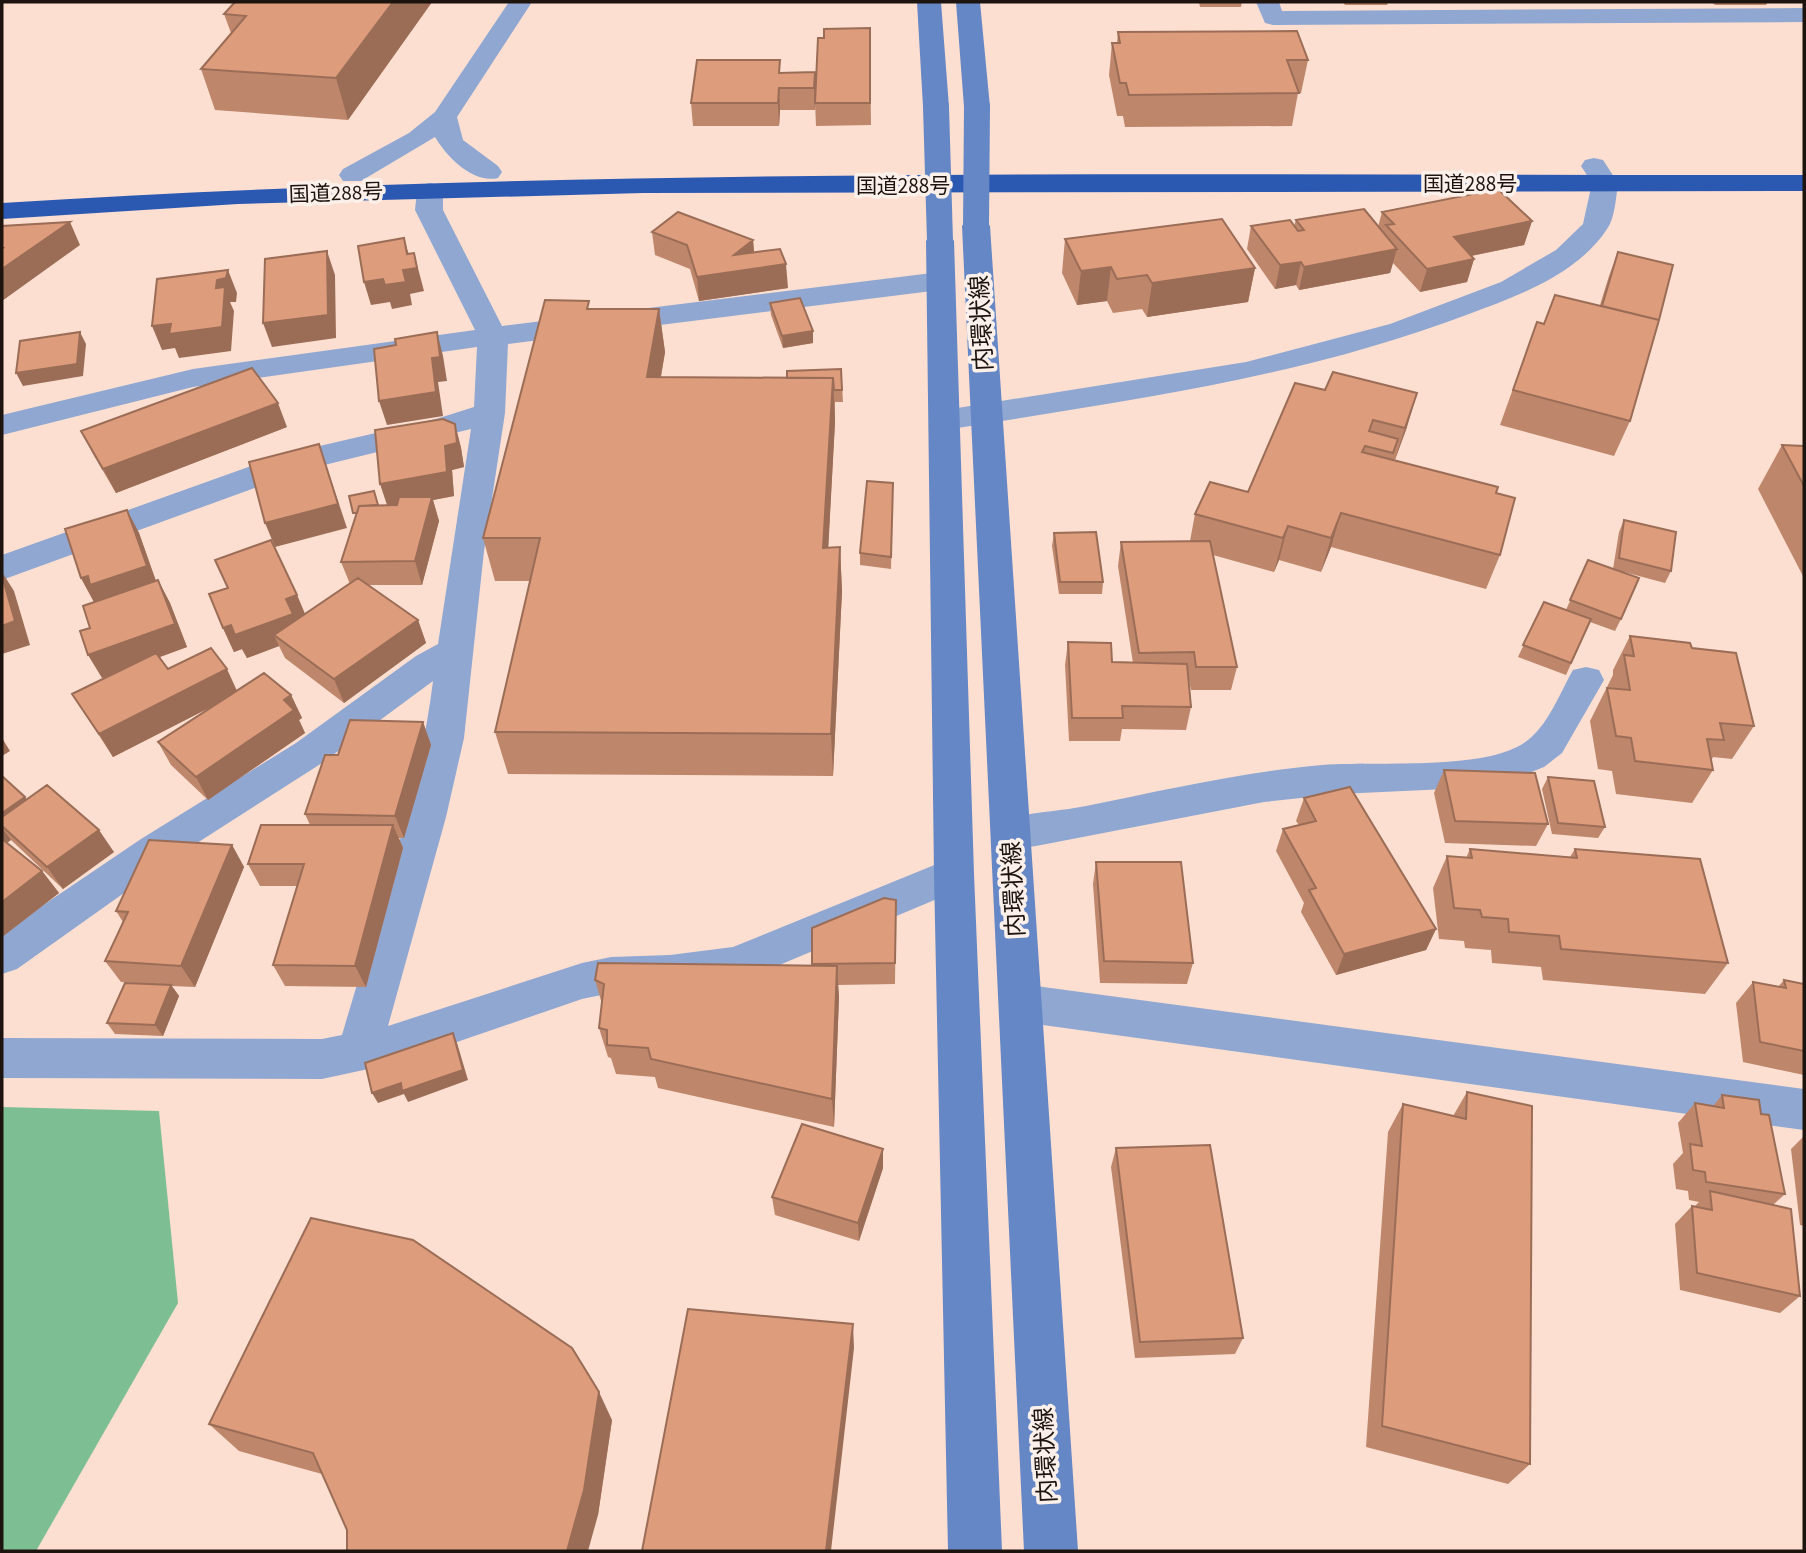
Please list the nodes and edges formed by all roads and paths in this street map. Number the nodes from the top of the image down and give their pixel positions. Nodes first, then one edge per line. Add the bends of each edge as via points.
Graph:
1 (520, 2) edge
2 (929, 2) edge
3 (968, 2) edge
4 (1268, 2) edge
5 (1804, 15) edge
6 (444, 117) junction
7 (1804, 166) edge
8 (489, 172) junction
9 (352, 175) junction
10 (1600, 175) junction
11 (1804, 183) edge
12 (2, 189) edge
13 (430, 191) junction
14 (2, 211) edge
15 (958, 234) junction
16 (940, 281) junction
17 (493, 337) junction
18 (489, 414) junction
19 (987, 414) junction
20 (945, 420) junction
21 (2, 425) edge
22 (2, 568) edge
23 (455, 651) junction
24 (1586, 680) dead end
25 (1011, 833) junction
26 (954, 874) junction
27 (2, 956) edge
28 (1021, 1003) junction
29 (359, 1052) junction
30 (2, 1058) edge
31 (1804, 1110) edge
32 (975, 1551) edge
33 (1051, 1551) edge

1 - 6 street
2 - 15 street, bridge via 936,107
3 - 15 street, bridge via 977,107
4 - 5 street via 1273,18
6 - 8 street via 444,130 461,155
6 - 9 street via 418,138
7 - 10 highway, 国道288号
8 - 9 highway, 国道288号
8 - 10 highway, 国道288号
9 - 12 highway, 国道288号
10 - 11 highway, 国道288号
10 - 13 highway, 国道288号
10 - 19 street via 1596,226 1566,256 1511,288 1400,330 1247,371
13 - 14 highway, 国道288号 via 238,196
13 - 17 street via 429,210
15 - 16 street, 内環状線
15 - 19 street, 内環状線
16 - 17 street
16 - 20 street, 内環状線
17 - 18 street
17 - 21 street via 193,377
18 - 22 street via 296,461
18 - 23 street
19 - 20 street
19 - 25 street, 内環状線
20 - 26 street, 内環状線
23 - 27 street
23 - 29 street via 444,738 426,817
24 - 25 street via 1550,742 1516,763 1454,774 1353,778 1209,795 1057,830
25 - 28 street, 内環状線
26 - 29 street via 736,965 592,979
26 - 32 street, 内環状線
28 - 31 street
28 - 33 street, 内環状線
29 - 30 street via 322,1059

